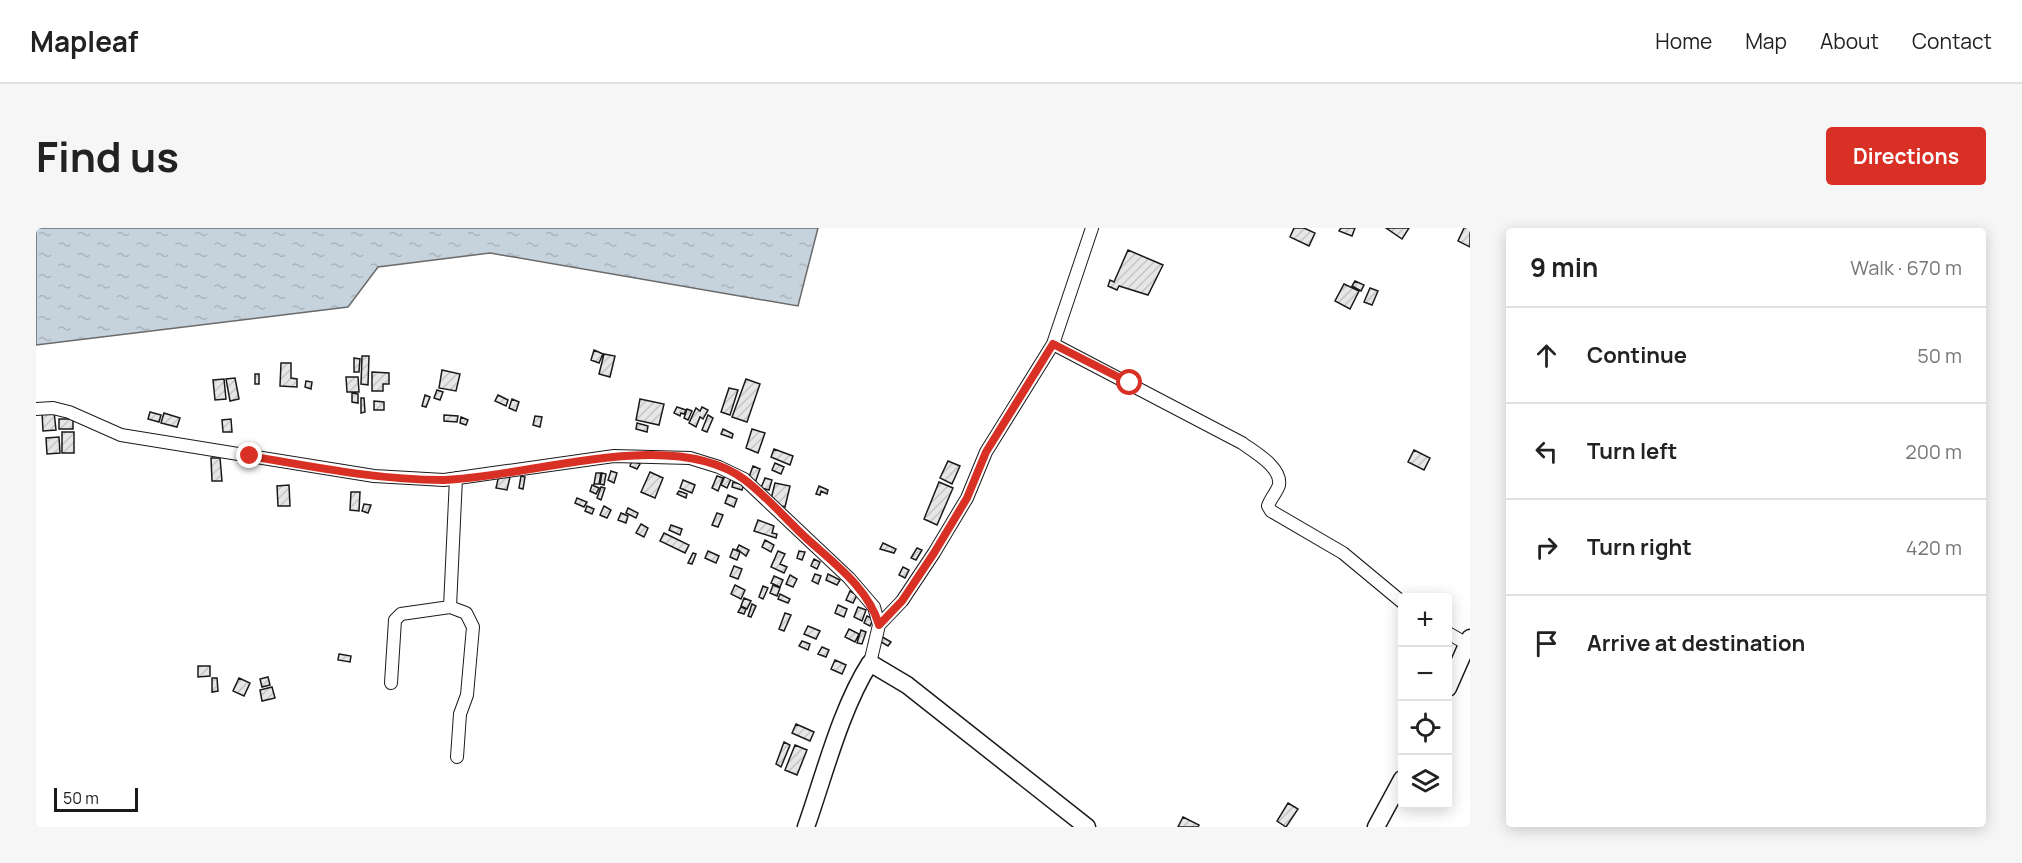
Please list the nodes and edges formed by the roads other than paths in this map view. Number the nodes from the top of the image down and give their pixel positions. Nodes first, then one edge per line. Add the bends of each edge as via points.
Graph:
1 (1092, 228) edge
2 (1053, 344) junction
3 (36, 409) edge
4 (456, 478) junction
5 (1398, 599) edge
6 (450, 607) junction
7 (879, 625) junction
8 (1452, 635) edge
9 (1468, 641) edge
10 (870, 663) junction
11 (1452, 679) edge
12 (391, 683) dead end
13 (456, 756) dead end
14 (1398, 786) edge
15 (806, 827) edge
16 (1088, 827) edge
17 (1376, 827) edge

1 - 2 street
2 - 5 street via 1242,443 1269,463 1279,477 1268,506 1271,511 1343,553
2 - 7 street via 986,452 967,498 934,553 902,601
3 - 4 street via 69,412 121,435 183,446 374,477
4 - 6 street
4 - 7 street via 614,456 690,458 719,467 744,479 849,578 874,607
6 - 12 street via 409,612 395,620
6 - 13 street via 466,613 472,627 467,694 460,714
7 - 10 street
8 - 9 street
9 - 11 main road
10 - 15 main road via 849,706
10 - 16 main road via 907,686
14 - 17 main road

